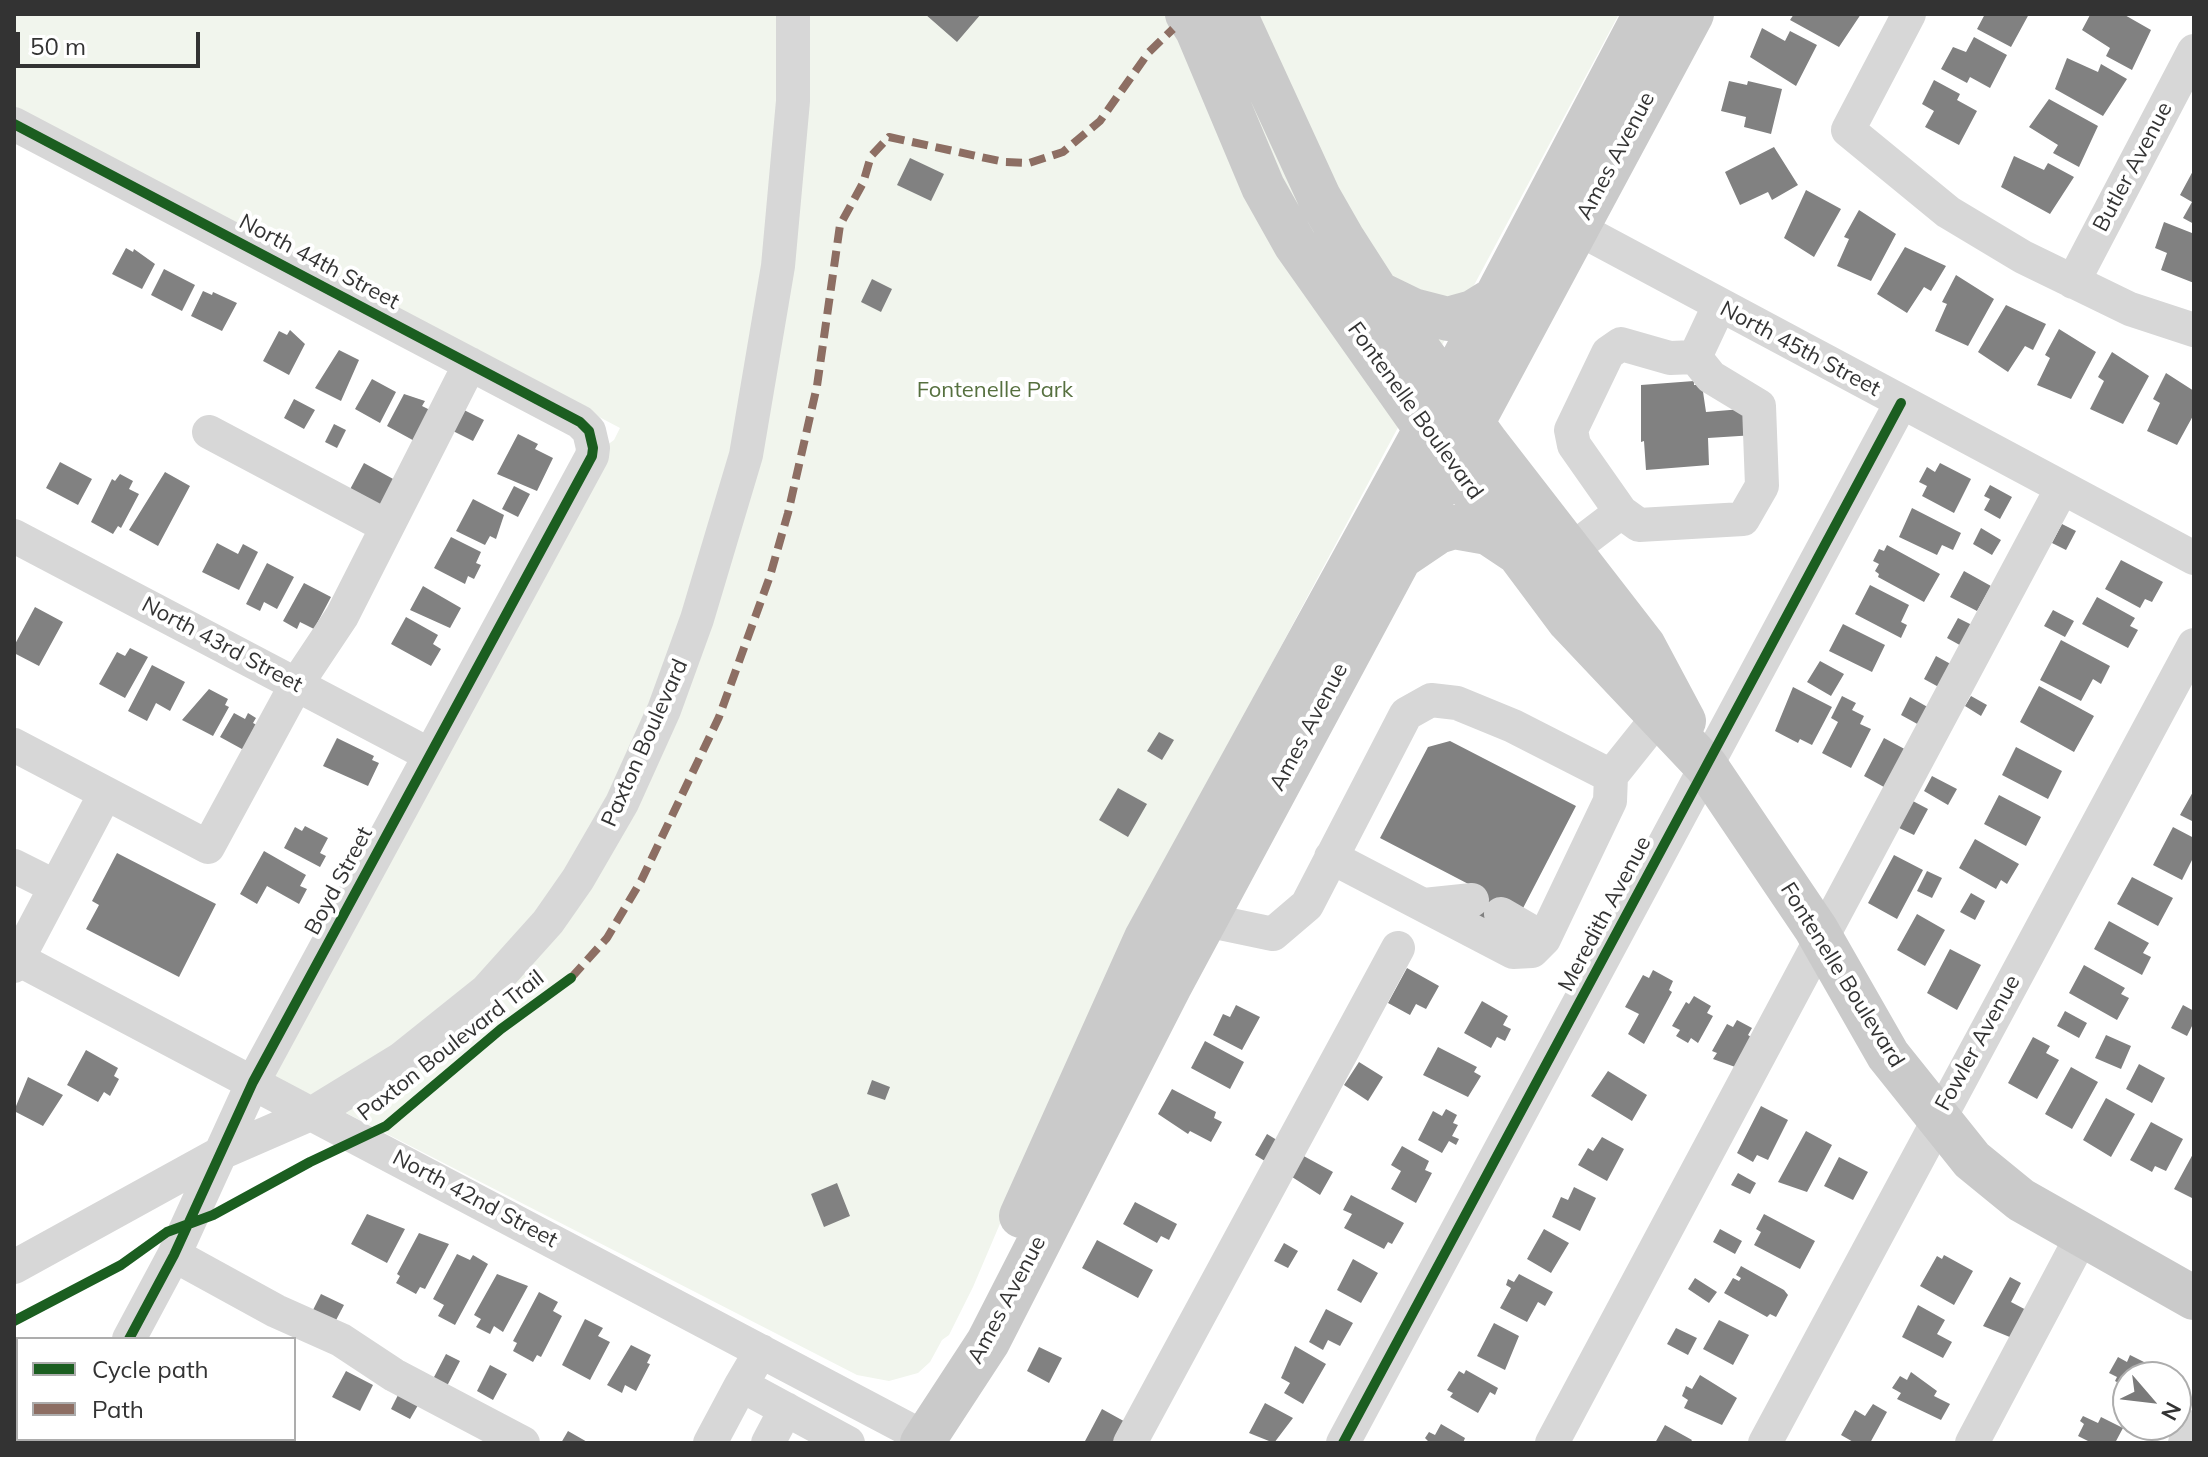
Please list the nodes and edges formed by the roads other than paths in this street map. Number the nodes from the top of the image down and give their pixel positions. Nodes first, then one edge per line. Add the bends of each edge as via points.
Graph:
1 (793, 14) edge
2 (1187, 14) edge
3 (1235, 14) edge
4 (1645, 14) edge
5 (1674, 14) edge
6 (1692, 14) edge
7 (1909, 14) edge
8 (2194, 51) edge
9 (1637, 117) junction
10 (14, 124) edge
11 (1577, 228) junction
12 (2073, 282) junction
13 (1377, 292) junction
14 (1494, 299) junction
15 (1719, 306) junction
16 (2194, 330) edge
17 (1695, 357) junction
18 (470, 364) junction
19 (1448, 388) junction
20 (1901, 403) junction
21 (1472, 423) junction
22 (1425, 428) junction
23 (209, 432) dead end
24 (593, 448) joint
25 (1451, 463) junction
26 (2062, 488) junction
27 (1621, 512) junction
28 (386, 526) junction
29 (14, 536) edge
30 (1571, 550) junction
31 (1521, 556) junction
32 (1401, 557) junction
33 (2194, 558) edge
34 (2194, 645) edge
35 (296, 685) junction
36 (1659, 716) junction
37 (14, 745) edge
38 (430, 755) junction
39 (1706, 766) junction
40 (1611, 776) junction
41 (105, 794) junction
42 (1331, 857) junction
43 (14, 866) edge
44 (56, 887) junction
45 (1168, 897) junction
46 (1424, 905) junction
47 (1206, 920) junction
48 (1544, 939) junction
49 (1823, 940) junction
50 (1398, 948) dead end
51 (15, 961) edge
52 (253, 1082) junction
53 (313, 1113) junction
54 (1937, 1117) junction
55 (221, 1153) junction
56 (2082, 1236) junction
57 (174, 1255) junction
58 (14, 1267) edge
59 (2194, 1298) edge
60 (130, 1337) edge
61 (761, 1351) junction
62 (741, 1385) junction
63 (786, 1409) junction
64 (2194, 1427) edge
65 (927, 1441) edge
66 (523, 1443) edge
67 (710, 1443) edge
68 (768, 1443) edge
69 (848, 1443) edge
70 (1130, 1443) edge
71 (1343, 1443) edge
72 (1552, 1443) edge
73 (1765, 1443) edge
74 (1972, 1443) edge
75 (2185, 1443) edge

1 - 53 street, Paxton Boulevard via 793,101 778,266 746,455 697,619 645,754 578,879 515,961 401,1059
2 - 22 main road, Fontenelle Boulevard via 1263,187 1295,244
3 - 13 main road, Fontenelle Boulevard via 1319,197
4 - 14 main road, Ames Avenue
5 - 9 main road via 1656,51
6 - 9 main road, Ames Avenue
7 - 12 street via 1848,130 1948,212
8 - 12 street, Butler Avenue
9 - 11 main road, Ames Avenue
10 - 18 street, North 44th Street
11 - 15 street, North 45th Street
11 - 21 main road, Ames Avenue
12 - 16 street via 2130,309
13 - 14 main road via 1413,310 1448,319
13 - 19 main road, Fontenelle Boulevard
14 - 19 main road, Ames Avenue
15 - 17 street
15 - 20 street, North 45th Street
17 - 27 street via 1670,358 1621,344 1608,353 1577,410 1571,430 1574,445
17 - 27 street via 1711,377 1759,406 1762,486 1743,519 1639,525
18 - 24 street, North 44th Street via 580,422 589,431
18 - 28 street
19 - 21 main road, Fontenelle Boulevard
19 - 22 main road, Ames Avenue
20 - 26 street, North 45th Street
20 - 39 street, Meredith Avenue
21 - 25 main road, Ames Avenue
21 - 30 main road, Fontenelle Boulevard
22 - 25 main road, Fontenelle Boulevard
22 - 45 main road, Ames Avenue
23 - 28 street
24 - 38 street, Boyd Street
25 - 31 main road, Fontenelle Boulevard
25 - 32 main road, Ames Avenue
26 - 33 street, North 45th Street
26 - 49 street
27 - 30 street
28 - 35 street via 342,616
29 - 35 street, North 43rd Street
30 - 39 main road, Fontenelle Boulevard via 1644,646
31 - 32 main road via 1488,533 1454,527
31 - 36 main road, Fontenelle Boulevard via 1569,621
32 - 47 main road, Ames Avenue
34 - 54 street, Fowler Avenue
35 - 38 street, North 43rd Street
35 - 41 street via 208,847
36 - 39 main road, Fontenelle Boulevard
36 - 40 street
37 - 41 street
38 - 52 street, Boyd Street
39 - 49 main road, Fontenelle Boulevard
39 - 71 street, Meredith Avenue
40 - 42 street via 1499,720 1457,703 1431,700 1406,714
40 - 48 street via 1610,801
41 - 44 street
42 - 46 street
42 - 47 street via 1307,905 1273,934
43 - 44 street
44 - 51 street
45 - 47 street
45 - 65 main road, Ames Avenue via 964,1330
46 - 48 street via 1486,907
46 - 48 street via 1513,952 1532,951
47 - 65 main road, Ames Avenue via 988,1342
49 - 54 main road, Fontenelle Boulevard via 1888,1055
49 - 72 street
50 - 70 street
51 - 52 street, North 42nd Street
52 - 53 street, North 42nd Street
52 - 55 street, Boyd Street
53 - 55 street, Paxton Boulevard
53 - 61 street, North 42nd Street
54 - 56 main road, Fontenelle Boulevard via 1972,1160
54 - 73 street, Fowler Avenue via 1914,1170
55 - 57 street, Boyd Street
55 - 58 street, Paxton Boulevard
56 - 59 main road, Fontenelle Boulevard
56 - 74 street
57 - 60 street, Boyd Street
57 - 66 street via 341,1340 394,1375
61 - 62 street
61 - 65 street, North 42nd Street
62 - 63 street
62 - 67 street
63 - 68 street
63 - 69 street
64 - 75 street

